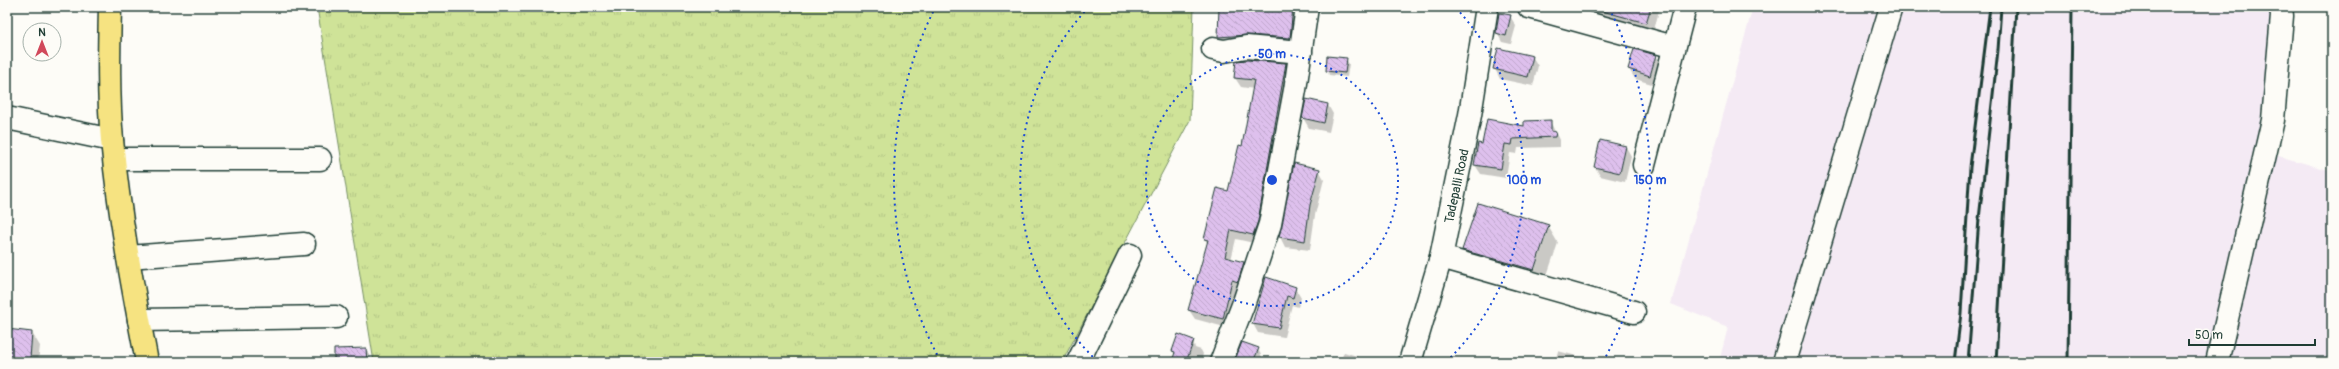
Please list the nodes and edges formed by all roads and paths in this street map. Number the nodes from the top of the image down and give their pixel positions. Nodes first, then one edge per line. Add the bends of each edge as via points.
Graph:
1 (110, 7) edge
2 (1307, 7) edge
3 (1487, 7) edge
4 (1529, 7) edge
5 (1685, 7) edge
6 (1891, 7) edge
7 (2281, 7) edge
8 (1674, 47) junction
9 (1213, 49) dead end
10 (1300, 52) junction
11 (7, 118) edge
12 (113, 150) junction
13 (320, 159) dead end
14 (1644, 165) dead end
15 (304, 244) dead end
16 (1130, 255) dead end
17 (1441, 257) junction
18 (128, 258) junction
19 (1634, 312) dead end
20 (336, 317) dead end
21 (139, 320) junction
22 (147, 362) edge
23 (1078, 362) edge
24 (1221, 362) edge
25 (1410, 362) edge
26 (1784, 362) edge
27 (2217, 362) edge

1 - 12 main road via 108,73
2 - 10 street
3 - 17 street, Tadepalli Road via 1470,115
4 - 8 street
5 - 8 street
6 - 26 street
7 - 27 street via 2273,120
8 - 14 street
9 - 10 street via 1246,47
10 - 24 street via 1270,224
11 - 12 street
12 - 13 street
12 - 18 main road
15 - 18 street
16 - 23 street
17 - 19 street
17 - 25 street, Tadepalli Road
18 - 21 main road
20 - 21 street
21 - 22 main road

